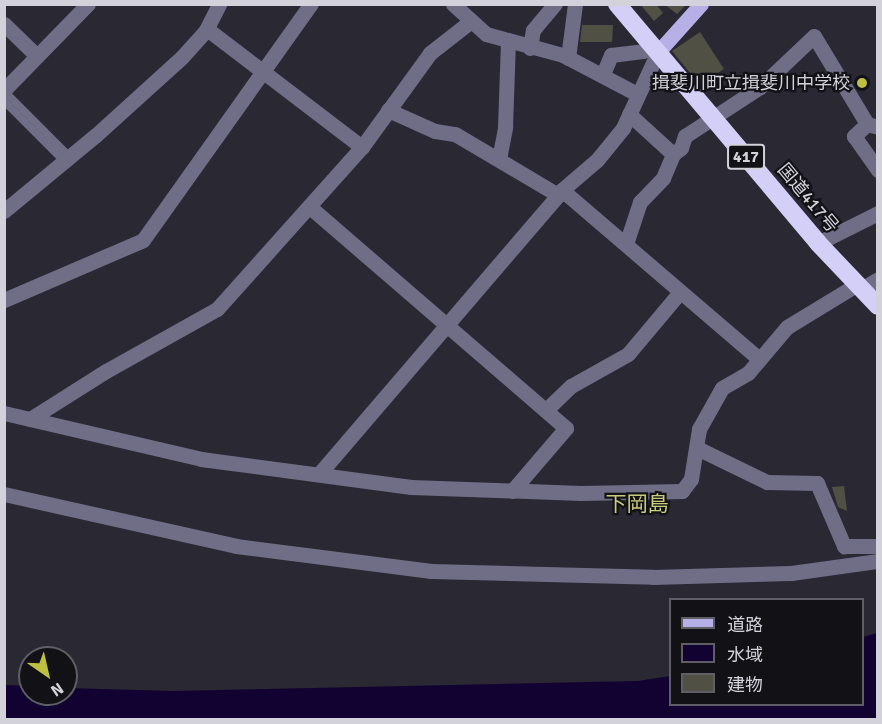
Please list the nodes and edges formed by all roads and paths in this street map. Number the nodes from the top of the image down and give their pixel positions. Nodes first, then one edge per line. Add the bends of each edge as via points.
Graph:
1 (88, 4) edge
2 (219, 4) edge
3 (311, 4) edge
4 (453, 4) edge
5 (555, 4) edge
6 (575, 4) edge
7 (617, 4) edge
8 (701, 4) edge
9 (471, 21) junction
10 (4, 24) edge
11 (207, 29) junction
12 (508, 43) junction
13 (531, 48) junction
14 (655, 49) junction
15 (37, 56) junction
16 (568, 58) junction
17 (265, 74) junction
18 (603, 74) junction
19 (4, 90) edge
20 (637, 94) junction
21 (4, 96) edge
22 (387, 110) junction
23 (629, 114) junction
24 (712, 116) junction
25 (872, 125) edge
26 (362, 147) junction
27 (673, 154) junction
28 (68, 159) junction
29 (499, 159) junction
30 (878, 170) edge
31 (560, 193) junction
32 (311, 208) junction
33 (4, 211) edge
34 (878, 213) edge
35 (818, 243) junction
36 (626, 244) junction
37 (878, 279) edge
38 (859, 287) junction
39 (680, 292) junction
40 (4, 300) edge
41 (878, 306) edge
42 (447, 325) junction
43 (759, 359) junction
44 (546, 410) junction
45 (4, 413) edge
46 (30, 419) junction
47 (699, 449) junction
48 (319, 474) junction
49 (512, 490) junction
50 (4, 494) edge
51 (878, 546) edge
52 (878, 561) edge

1 - 15 street
2 - 11 street
3 - 17 street
4 - 9 street
5 - 13 street via 533,30
6 - 16 street
7 - 14 highway, 国道417号 / 417
8 - 14 main road
9 - 12 street via 486,34
9 - 22 street via 430,53
10 - 15 street
11 - 17 street
11 - 28 street via 182,57
12 - 13 street
12 - 29 street via 505,127
13 - 16 street
14 - 18 street via 611,55
14 - 20 street
14 - 24 highway, 国道417号 / 417
15 - 19 street
16 - 18 street
17 - 26 street
17 - 40 street via 143,240
18 - 20 street
20 - 23 street
21 - 28 street
22 - 26 street
22 - 29 street via 435,132 455,134
23 - 27 street
23 - 31 street via 597,160
24 - 25 street via 760,87 814,36
24 - 27 street via 685,136 681,148
24 - 35 highway, 国道417号 / 417
25 - 30 street via 854,136
26 - 32 street
27 - 36 street via 663,178 640,202
28 - 33 street
29 - 31 street
31 - 36 street
31 - 42 street
32 - 42 street
32 - 46 street via 217,309
34 - 35 street
35 - 38 highway, 国道417号 / 417
36 - 39 street
37 - 38 street
38 - 41 highway, 国道417号 / 417
38 - 43 street via 787,327
39 - 43 street
39 - 44 street via 628,354 571,386
42 - 44 street
42 - 48 street
43 - 47 street via 748,373 722,388 699,429
44 - 49 street via 566,428
45 - 46 street
46 - 48 street via 201,459
47 - 49 street via 691,479 682,491
47 - 51 street via 767,482 817,483 844,546
48 - 49 street via 411,487
50 - 52 street via 236,546 431,571 653,577 791,573

